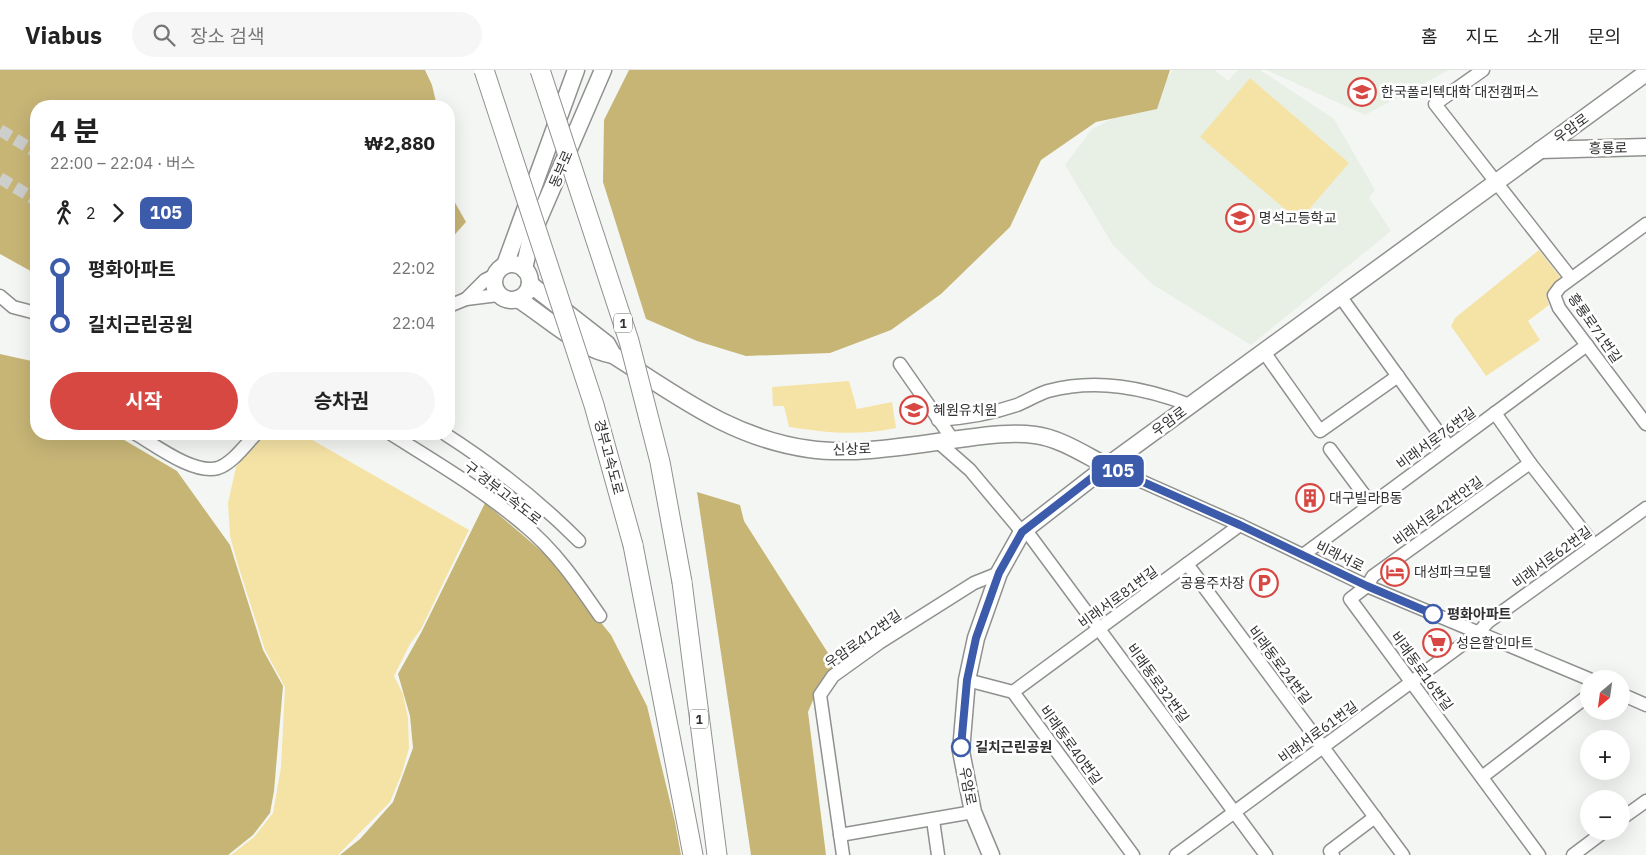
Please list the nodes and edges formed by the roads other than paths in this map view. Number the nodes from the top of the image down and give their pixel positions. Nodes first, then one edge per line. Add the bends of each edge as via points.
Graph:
1 (484, 70) edge
2 (540, 70) edge
3 (576, 70) edge
4 (603, 70) edge
5 (1483, 70) edge
6 (1646, 73) edge
7 (1646, 148) edge
8 (1540, 150) junction
9 (1495, 183) junction
10 (1645, 228) edge
11 (500, 270) junction
12 (527, 276) junction
13 (1571, 278) junction
14 (498, 294) junction
15 (0, 296) edge
16 (1340, 296) junction
17 (466, 298) junction
18 (518, 299) junction
19 (455, 303) edge
20 (30, 311) edge
21 (1587, 345) junction
22 (1264, 352) junction
23 (613, 355) junction
24 (900, 364) dead end
25 (1398, 376) junction
26 (1190, 406) junction
27 (1495, 413) junction
28 (938, 420) junction
29 (1646, 424) edge
30 (153, 440) edge
31 (250, 440) edge
32 (400, 440) edge
33 (454, 440) edge
34 (945, 440) junction
35 (1449, 447) junction
36 (1330, 449) dead end
37 (1530, 463) junction
38 (1107, 466) junction
39 (1371, 504) junction
40 (1646, 508) edge
41 (1240, 525) junction
42 (1024, 531) junction
43 (579, 542) dead end
44 (1594, 545) junction
45 (1303, 554) junction
46 (1187, 564) junction
47 (999, 573) junction
48 (1367, 586) junction
49 (600, 616) dead end
50 (1099, 629) junction
51 (1478, 633) junction
52 (1580, 675) edge
53 (967, 680) junction
54 (1412, 682) junction
55 (1013, 692) junction
56 (1630, 698) edge
57 (1580, 702) edge
58 (1646, 705) edge
59 (1323, 747) junction
60 (1482, 778) junction
61 (1645, 805) edge
62 (973, 812) junction
63 (1234, 812) junction
64 (1630, 814) edge
65 (1375, 817) junction
66 (933, 820) junction
67 (840, 835) junction
68 (1593, 840) edge
69 (693, 855) edge
70 (717, 855) edge
71 (843, 855) edge
72 (938, 855) edge
73 (991, 855) edge
74 (1132, 855) edge
75 (1176, 855) edge
76 (1266, 855) edge
77 (1333, 855) edge
78 (1403, 855) edge
79 (1539, 855) edge
80 (1573, 855) edge

1 - 69 highway, 경부고속도로 / 1, bridge via 594,405 633,545
2 - 70 highway, 1, bridge via 629,341 660,462 682,582
3 - 11 main road, 동부로
4 - 12 main road, 동부로 via 531,237
5 - 9 street via 1435,104
6 - 8 main road, 우암로
7 - 8 main road, 흥룡로
8 - 9 main road, 우암로
9 - 13 street
9 - 16 main road, 우암로
10 - 13 street, 흥룡로71번길
11 - 12 main road via 516,264
11 - 14 main road via 494,286
11 - 17 street
12 - 18 main road via 526,293
12 - 23 main road via 607,344
13 - 21 street, 흥룡로71번길 via 1554,295 1559,308
14 - 17 street
14 - 18 main road via 507,300
15 - 20 street via 13,307
16 - 22 main road, 우암로
16 - 25 street
17 - 19 street
18 - 23 main road via 585,344 601,353
21 - 27 street, 비래서로76번길
21 - 29 street, 흥룡로71번길
22 - 25 street via 1320,431
22 - 26 main road, 우암로
23 - 34 main road, 신상로 via 726,425 770,441 810,449 844,451
24 - 28 street, 비래동로32번길
25 - 35 street
26 - 28 street via 1156,392 1132,387 1095,386 1048,391 1015,405 970,417
26 - 38 main road, 우암로
27 - 35 street, 비래서로76번길
27 - 37 street
28 - 34 street, 비래동로32번길
30 - 31 street via 185,463 217,468 228,462
32 - 49 street, 구 경부고속도로 via 473,486 534,535 571,574
33 - 43 street, 구 경부고속도로 via 486,460 543,505
34 - 38 main road, 신상로 via 1002,434 1036,435 1057,441
34 - 42 street, 비래동로32번길
35 - 39 street, 비래서로76번길
36 - 39 street
37 - 44 street
37 - 48 street, 비래서로42번안길 via 1373,576
38 - 41 street, 비래서로
38 - 42 main road, 우암로
39 - 45 street, 비래서로76번길
40 - 44 street, 비래서로62번길
41 - 45 street, 비래서로
41 - 46 street, 비래서로81번길
42 - 47 main road, 우암로
42 - 50 street, 비래동로32번길
44 - 51 street, 비래서로62번길 via 1488,622
45 - 48 street, 비래서로
46 - 50 street, 비래서로81번길
46 - 59 street, 비래동로24번길
47 - 53 main road, 우암로 via 976,638
47 - 67 street, 우암로412번길 via 974,583 879,643 833,676 820,695
48 - 51 street, 비래서로
48 - 54 street, 비래동로16번길 via 1350,598
50 - 55 street, 비래서로81번길
50 - 63 street, 비래동로32번길
51 - 52 street, 비래서로
51 - 54 street, 비래서로61번길
53 - 55 street
53 - 62 main road, 우암로 via 961,751
54 - 59 street, 비래서로61번길
54 - 60 street, 비래동로16번길
55 - 74 street, 비래동로40번길
56 - 58 street
57 - 60 street
59 - 63 street, 비래서로61번길
59 - 65 street, 비래동로24번길
60 - 79 street, 비래동로16번길
61 - 64 street
62 - 66 street
62 - 73 main road, 우암로
63 - 75 street, 비래서로61번길
63 - 76 street, 비래동로32번길
65 - 77 street via 1330,851
65 - 78 street, 비래동로24번길
66 - 67 street
66 - 72 street
67 - 71 street, 우암로412번길
68 - 80 street

